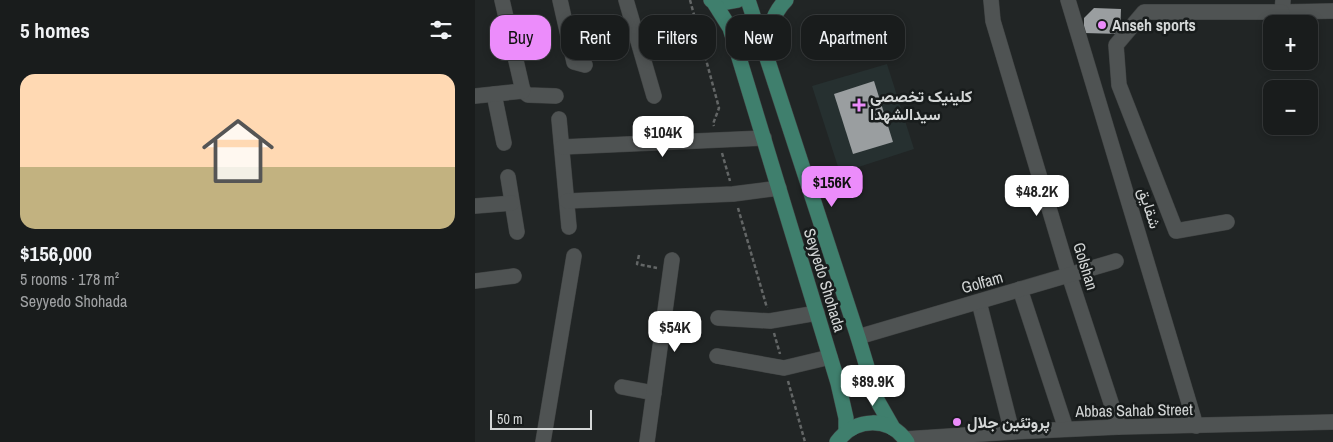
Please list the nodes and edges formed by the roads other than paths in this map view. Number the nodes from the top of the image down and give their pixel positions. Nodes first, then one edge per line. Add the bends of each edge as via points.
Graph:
1 (502, 0) edge
2 (559, 0) edge
3 (626, 0) edge
4 (712, 0) edge
5 (738, 0) edge
6 (748, 0) edge
7 (786, 0) edge
8 (991, 0) edge
9 (1068, 0) edge
10 (1283, 6) edge
11 (1333, 11) edge
12 (585, 65) dead end
13 (770, 68) junction
14 (523, 90) junction
15 (494, 94) junction
16 (475, 96) edge
17 (557, 96) dead end
18 (654, 96) dead end
19 (559, 119) dead end
20 (764, 138) junction
21 (504, 143) dead end
22 (561, 147) junction
23 (508, 177) dead end
24 (779, 188) junction
25 (567, 201) junction
26 (512, 202) junction
27 (475, 206) edge
28 (1227, 222) dead end
29 (569, 227) dead end
30 (517, 232) dead end
31 (574, 256) dead end
32 (1116, 262) dead end
33 (671, 266) road end
34 (1069, 275) junction
35 (514, 276) dead end
36 (475, 281) edge
37 (1020, 290) junction
38 (979, 302) junction
39 (817, 313) junction
40 (723, 323) dead end
41 (859, 337) junction
42 (717, 356) dead end
43 (830, 357) junction
44 (622, 387) dead end
45 (654, 393) junction
46 (1333, 422) edge
47 (1196, 426) junction
48 (1119, 427) junction
49 (893, 428) junction
50 (1066, 429) junction
51 (1013, 432) junction
52 (842, 437) edge
53 (906, 441) edge
54 (543, 442) edge
55 (647, 442) edge

1 - 14 street
2 - 12 street via 574,62
3 - 18 street
4 - 5 main road via 721,3
4 - 20 main road, Seyyedo Shohada via 730,28
6 - 13 main road, Seyyedo Shohada
7 - 13 main road via 772,21
8 - 34 street, Golshan via 993,21
9 - 47 street, شقایق
10 - 11 street
10 - 28 street via 1144,12 1116,46 1119,85 1176,231
13 - 41 main road, Seyyedo Shohada
14 - 15 street
14 - 17 street via 528,95
15 - 16 street
15 - 21 street
19 - 22 street
20 - 22 street
20 - 24 main road, Seyyedo Shohada
22 - 25 street
23 - 26 street
24 - 25 street via 733,194
24 - 39 main road, Seyyedo Shohada
25 - 29 street
26 - 27 street
26 - 30 street
31 - 54 street
32 - 34 street, Golfam
33 - 45 street
34 - 37 street, Golfam
34 - 48 street, Golshan
35 - 36 street
37 - 38 street, Golfam
37 - 50 street
38 - 41 street, Golfam
38 - 51 street
39 - 40 street via 770,321
39 - 43 main road, Seyyedo Shohada
41 - 49 main road, Seyyedo Shohada via 877,400
42 - 43 street via 784,368
43 - 52 main road, Seyyedo Shohada via 846,418
44 - 45 street
45 - 55 street
46 - 47 street, Abbas Sahab Street
47 - 48 street, Abbas Sahab Street
48 - 50 street, Abbas Sahab Street
49 - 52 main road via 868,422 852,427
49 - 53 main road
50 - 51 street, Abbas Sahab Street
51 - 53 street, Abbas Sahab Street

